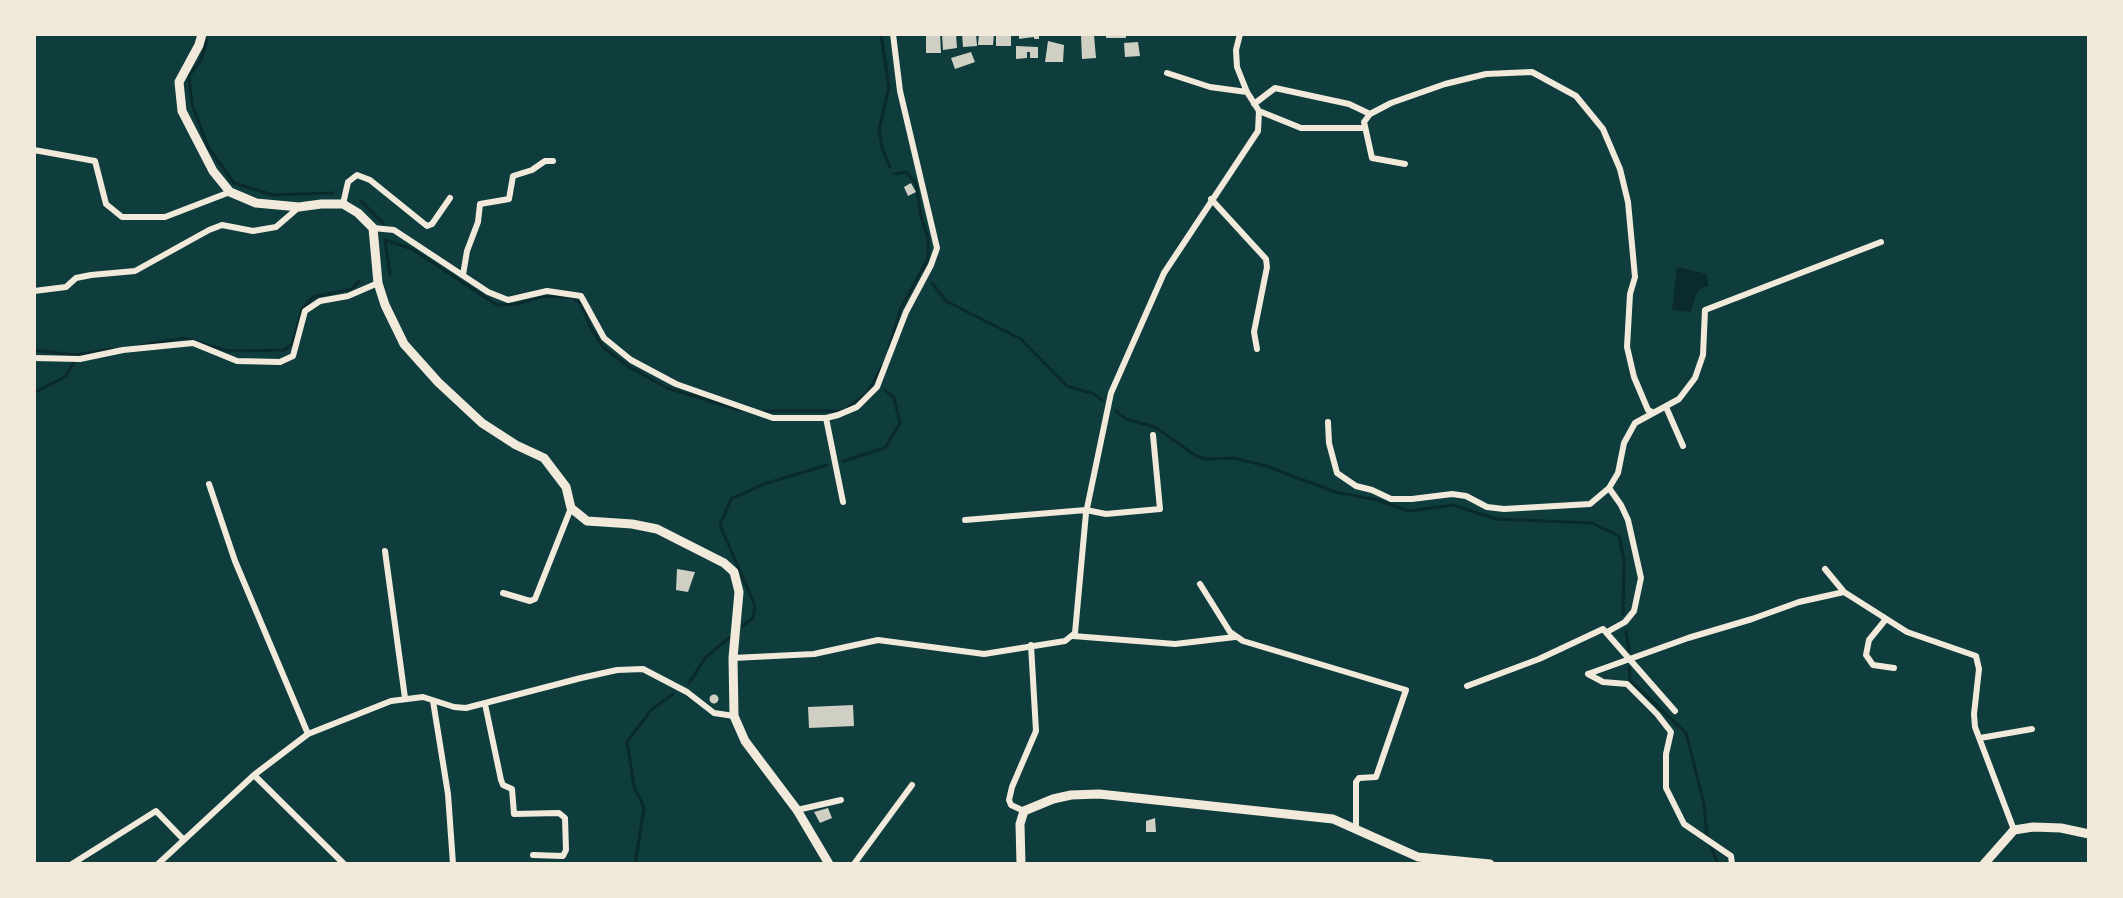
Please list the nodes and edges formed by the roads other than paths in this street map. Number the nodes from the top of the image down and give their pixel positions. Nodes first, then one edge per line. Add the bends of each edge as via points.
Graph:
1 (202, 34) edge
2 (208, 34) edge
3 (893, 34) edge
4 (1240, 34) edge
5 (199, 45) junction
6 (1167, 73) dead end
7 (1247, 92) junction
8 (1257, 108) junction
9 (1370, 114) junction
10 (1364, 128) junction
11 (34, 150) edge
12 (553, 161) dead end
13 (1405, 164) dead end
14 (230, 192) junction
15 (450, 198) dead end
16 (1211, 199) junction
17 (343, 204) junction
18 (299, 207) junction
19 (373, 228) junction
20 (1881, 242) dead end
21 (463, 275) junction
22 (378, 283) junction
23 (34, 291) edge
24 (1257, 349) dead end
25 (34, 358) edge
26 (1666, 407) junction
27 (1652, 412) junction
28 (826, 418) junction
29 (1328, 422) dead end
30 (1153, 435) dead end
31 (1683, 446) dead end
32 (209, 484) dead end
33 (1609, 488) junction
34 (843, 502) dead end
35 (571, 508) junction
36 (1086, 510) junction
37 (965, 520) dead end
38 (385, 551) dead end
39 (1825, 569) dead end
40 (1200, 584) dead end
41 (1844, 592) junction
42 (503, 593) dead end
43 (1886, 619) junction
44 (1607, 632) junction
45 (1073, 636) junction
46 (1235, 637) junction
47 (1031, 645) junction
48 (733, 658) junction
49 (1630, 659) junction
50 (1894, 668) dead end
51 (1467, 686) dead end
52 (405, 698) junction
53 (433, 701) junction
54 (485, 704) junction
55 (1675, 711) dead end
56 (734, 716) junction
57 (2032, 729) dead end
58 (308, 734) junction
59 (1980, 738) junction
60 (254, 775) junction
61 (912, 785) dead end
62 (841, 800) dead end
63 (797, 810) junction
64 (1024, 811) junction
65 (1356, 830) junction
66 (2014, 830) junction
67 (2089, 834) edge
68 (183, 839) junction
69 (533, 855) dead end
70 (72, 864) edge
71 (158, 864) edge
72 (344, 864) edge
73 (453, 864) edge
74 (829, 864) edge
75 (854, 864) edge
76 (1021, 864) edge
77 (1490, 864) edge
78 (1732, 864) edge
79 (1984, 864) edge

1 - 5 main road
2 - 5 street
3 - 28 street via 900,91 937,248 877,387 857,407
4 - 7 street via 1237,67
5 - 14 main road via 179,82 182,111
6 - 7 street
7 - 8 street
8 - 9 street via 1275,88 1349,104
8 - 10 street via 1301,128
8 - 16 street via 1258,131
9 - 10 street
9 - 27 street via 1486,74 1532,72 1576,96 1603,129 1628,202 1635,277 1627,347 1634,377
10 - 13 street via 1372,158
11 - 14 street via 95,161 106,204 122,217 165,217
12 - 21 street via 513,176 506,201 480,204
14 - 18 main road via 256,203
15 - 17 street via 427,226 357,175 348,182
16 - 24 street via 1266,259 1255,318
16 - 36 street via 1164,273 1111,393
17 - 18 main road
17 - 19 main road
18 - 23 street via 276,227 253,231 222,225 135,271 91,275 66,287
19 - 21 street via 394,230
19 - 22 main road
20 - 26 street via 1705,310 1703,355 1695,378
21 - 28 street via 508,300 547,291 581,296 604,338 631,360 676,384 773,418
22 - 25 street via 305,311 293,356 280,362 237,361 193,343 80,359
22 - 35 main road via 404,344 482,423 544,458 566,487
26 - 27 street
26 - 31 street
27 - 33 street via 1632,428
28 - 34 street
29 - 33 street via 1337,473 1391,499 1452,494 1495,508 1563,506 1590,504
30 - 36 street via 1160,509 1106,514
32 - 58 street via 235,561
33 - 44 street via 1628,520 1641,578 1634,611
35 - 42 street via 535,599
35 - 48 main road via 587,521 657,529 730,567 739,592
36 - 37 street
36 - 45 street
38 - 52 street
39 - 41 street
40 - 46 street
41 - 43 street
41 - 49 street
43 - 50 street via 1869,640 1866,655 1873,665
43 - 59 street via 1907,632 1976,656 1974,714
44 - 49 street
44 - 51 street via 1600,629
45 - 46 street via 1175,644
45 - 47 street
46 - 65 street via 1406,690 1376,777 1359,778 1355,784
47 - 48 street via 977,654 878,640 814,654
47 - 64 street via 1036,731 1009,800
48 - 56 main road
49 - 55 street
49 - 78 street via 1588,674 1603,682 1627,684 1671,732 1666,788 1684,824 1718,845
52 - 53 street
52 - 58 street
53 - 54 street via 454,707
53 - 73 street
54 - 56 street via 617,670 643,669 714,713
54 - 69 street via 501,780 512,789 514,814 559,813 565,818 563,856
56 - 63 main road via 745,741
57 - 59 street
58 - 60 street
59 - 66 street
60 - 68 street
60 - 72 street
61 - 75 street
62 - 63 street
63 - 74 main road
64 - 65 main road via 1053,799 1099,794 1333,819
64 - 76 main road
65 - 77 main road via 1418,857
66 - 67 main road via 2061,828
66 - 79 main road
68 - 70 street via 156,811
68 - 71 street

